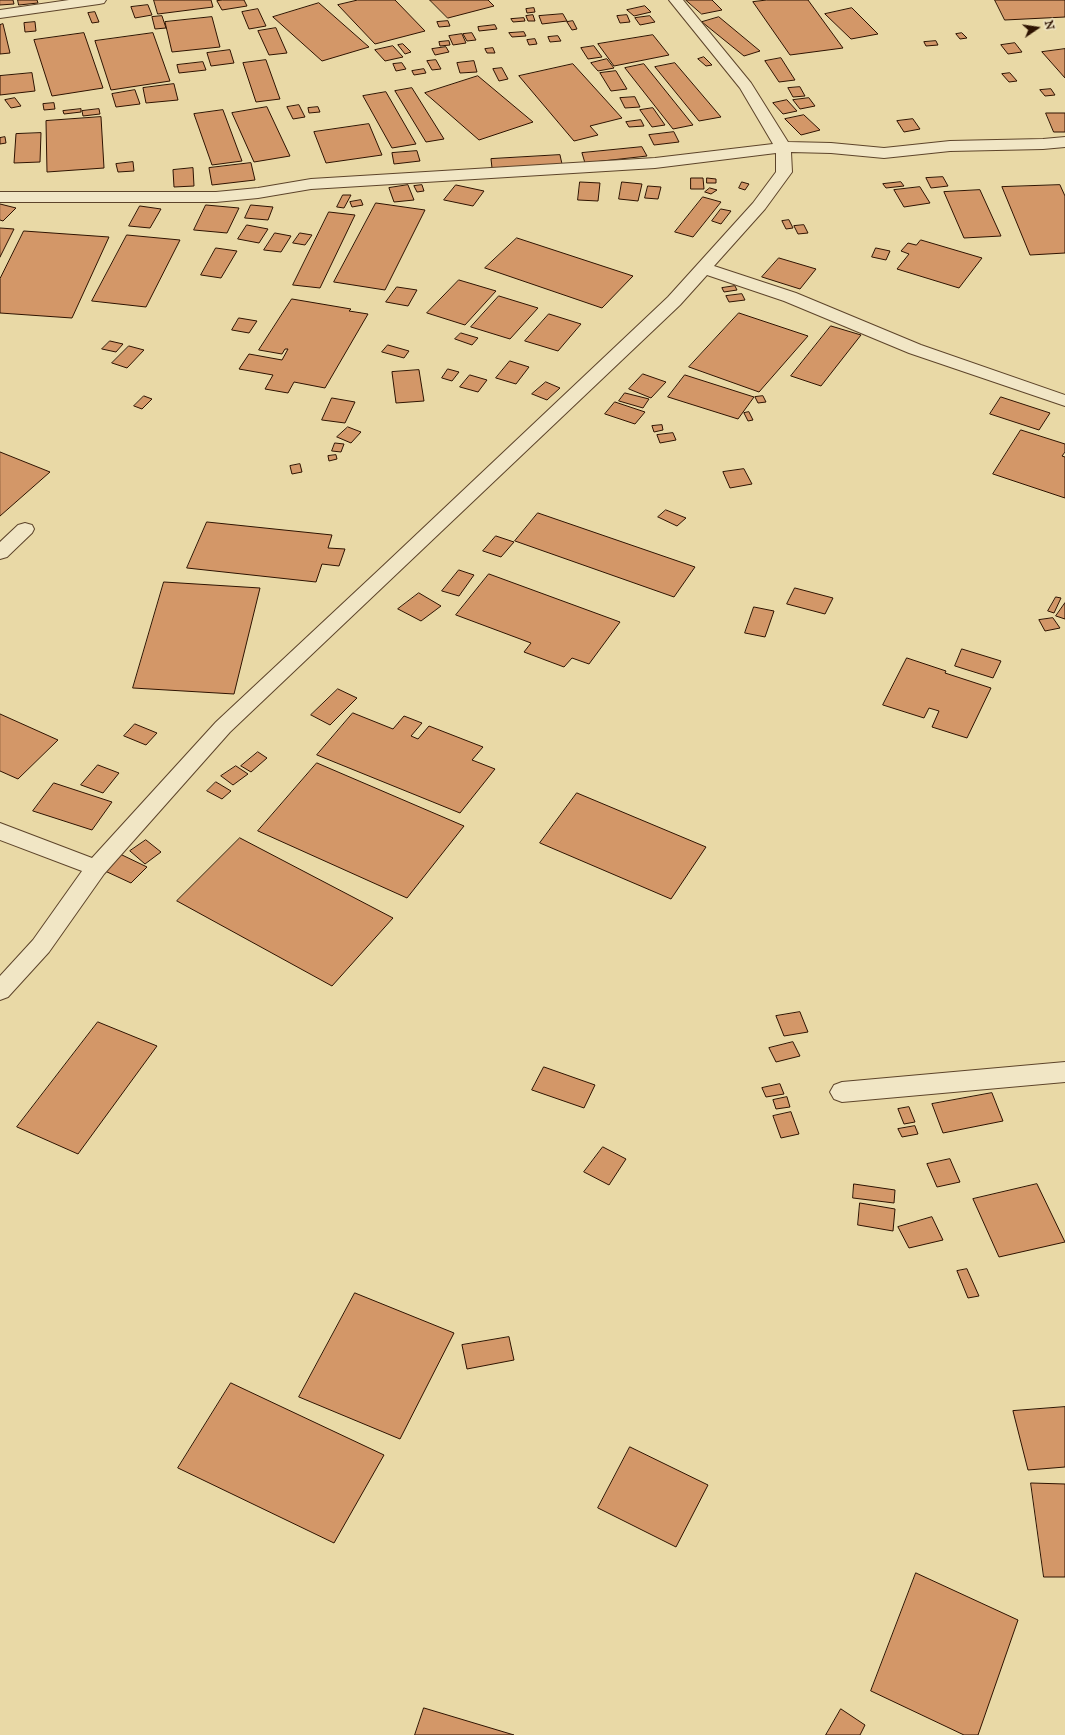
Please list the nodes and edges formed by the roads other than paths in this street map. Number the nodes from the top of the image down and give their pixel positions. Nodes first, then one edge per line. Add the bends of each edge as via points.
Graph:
1 (99, 0) edge
2 (676, 0) edge
3 (0, 14) edge
4 (1065, 142) edge
5 (783, 147) junction
6 (0, 197) edge
7 (703, 268) junction
8 (1065, 401) edge
9 (25, 529) dead end
10 (0, 552) edge
11 (0, 831) edge
12 (96, 868) junction
13 (0, 992) edge
14 (1065, 1072) edge
15 (842, 1092) dead end

1 - 3 street
2 - 5 street via 746,86
4 - 5 street via 950,146 884,153
5 - 6 street via 655,162 311,184 216,197
5 - 7 street via 784,172 758,206
7 - 8 street via 790,297 915,349
7 - 12 street via 674,301 223,727
9 - 10 street
11 - 12 street
12 - 13 street via 41,946
14 - 15 street

